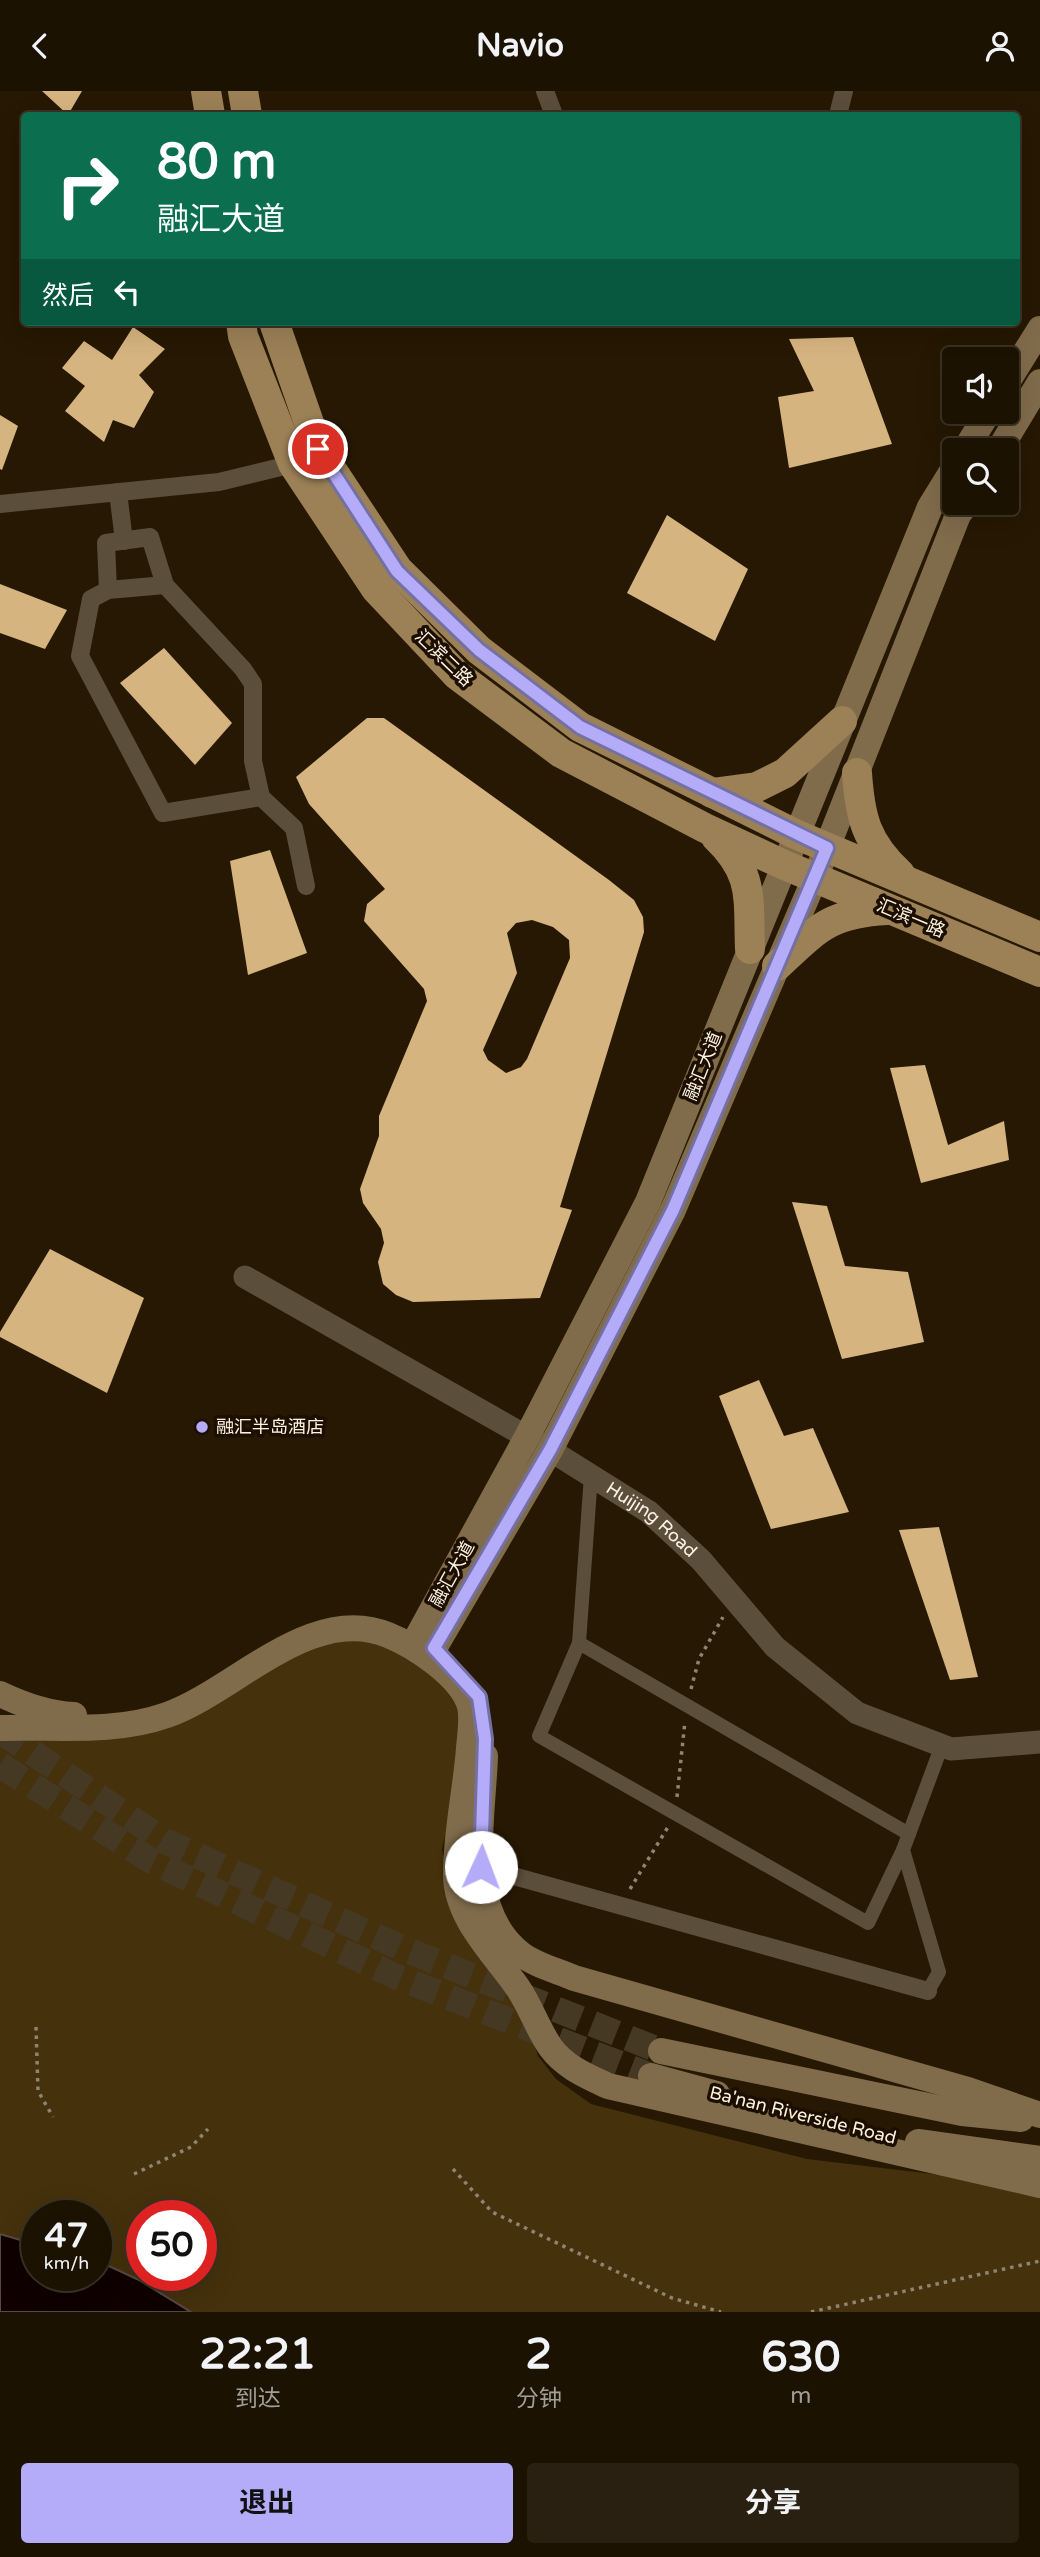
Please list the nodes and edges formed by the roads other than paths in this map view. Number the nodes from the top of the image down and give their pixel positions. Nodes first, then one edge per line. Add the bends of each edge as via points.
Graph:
1 (206, 91) edge
2 (243, 91) edge
3 (545, 91) edge
4 (844, 91) edge
5 (209, 112) edge
6 (246, 112) edge
7 (553, 112) edge
8 (839, 112) edge
9 (242, 326) edge
10 (275, 326) edge
11 (1040, 329) edge
12 (1019, 363) edge
13 (1040, 382) edge
14 (1006, 438) edge
15 (293, 464) junction
16 (942, 488) edge
17 (118, 492) junction
18 (0, 504) edge
19 (958, 515) edge
20 (124, 541) junction
21 (165, 585) junction
22 (108, 590) junction
23 (842, 721) junction
24 (857, 773) junction
25 (712, 793) junction
26 (261, 797) junction
27 (705, 828) junction
28 (795, 834) junction
29 (827, 848) junction
30 (782, 864) junction
31 (815, 878) junction
32 (908, 881) junction
33 (306, 885) dead end
34 (892, 910) junction
35 (1040, 937) edge
36 (750, 949) junction
37 (777, 967) junction
38 (1040, 972) edge
39 (245, 1277) dead end
40 (539, 1444) junction
41 (591, 1475) junction
42 (579, 1643) junction
43 (424, 1647) junction
44 (0, 1694) edge
45 (0, 1728) edge
46 (1040, 1742) edge
47 (942, 1745) junction
48 (909, 1834) junction
49 (903, 1850) junction
50 (481, 1867) junction
51 (928, 1991) joint
52 (661, 2051) tunnel mouth
53 (651, 2076) tunnel mouth
54 (1040, 2115) edge
55 (1040, 2122) edge
56 (1040, 2159) edge
57 (1040, 2185) edge

1 - 5 main road
2 - 6 main road
3 - 7 street
4 - 8 street
9 - 15 main road, 汇滨二路
10 - 25 main road, 汇滨二路 via 318,449 397,571 479,650 580,727
11 - 12 main road
13 - 14 main road
15 - 17 street via 219,482
15 - 27 main road, 汇滨二路 via 376,589 457,675 561,753
16 - 23 main road, 融汇大道
17 - 18 street
17 - 20 street
19 - 24 main road, 融汇大道
20 - 21 street via 150,537
20 - 22 street via 106,543
21 - 22 street
21 - 26 street via 253,684 253,761
22 - 26 street via 91,599 80,656 163,813
23 - 25 main road via 785,773 757,787
23 - 28 main road, 融汇大道
24 - 29 main road, 融汇大道
24 - 32 main road via 867,835 881,857
25 - 28 main road, 汇滨二路
26 - 33 street via 294,828
27 - 30 main road, 汇滨二路
27 - 36 main road via 736,856 747,883
28 - 29 main road, 汇滨一路
28 - 30 main road, 融汇大道
29 - 31 main road, 融汇大道
29 - 32 main road, 汇滨一路
30 - 31 main road, 汇滨一路
30 - 36 main road, 融汇大道
31 - 34 main road, 汇滨一路
31 - 37 main road, 融汇大道
32 - 35 main road, 汇滨一路
34 - 37 main road via 856,911 829,920
34 - 38 main road, 汇滨一路
36 - 40 main road, 融汇大道 via 648,1202
37 - 40 main road, 融汇大道 via 673,1210
39 - 40 street, Huijing Road
40 - 41 street, Huijing Road
40 - 43 main road, 融汇大道
41 - 42 street
41 - 47 street, Huijing Road via 649,1512 701,1560 775,1647 857,1713
42 - 48 street
42 - 49 street via 539,1736 868,1923
43 - 44 main road via 383,1623 353,1619 290,1634 204,1686 136,1711 100,1716 60,1714
43 - 45 main road via 381,1632 324,1633 290,1644 207,1697 167,1715 101,1728
43 - 50 main road via 479,1697 485,1739
43 - 57 main road via 470,1705 456,1876 467,1914 552,2048 577,2071 608,2086
46 - 47 street, Huijing Road via 951,1749
47 - 48 street
48 - 49 street
49 - 51 street via 939,1972
50 - 51 street
50 - 54 main road via 488,1911 502,1936 522,1955 575,1978 968,2090
52 - 55 main road, Ba'nan Riverside Road via 962,2113
53 - 56 main road, Ba'nan Riverside Road via 870,2135

